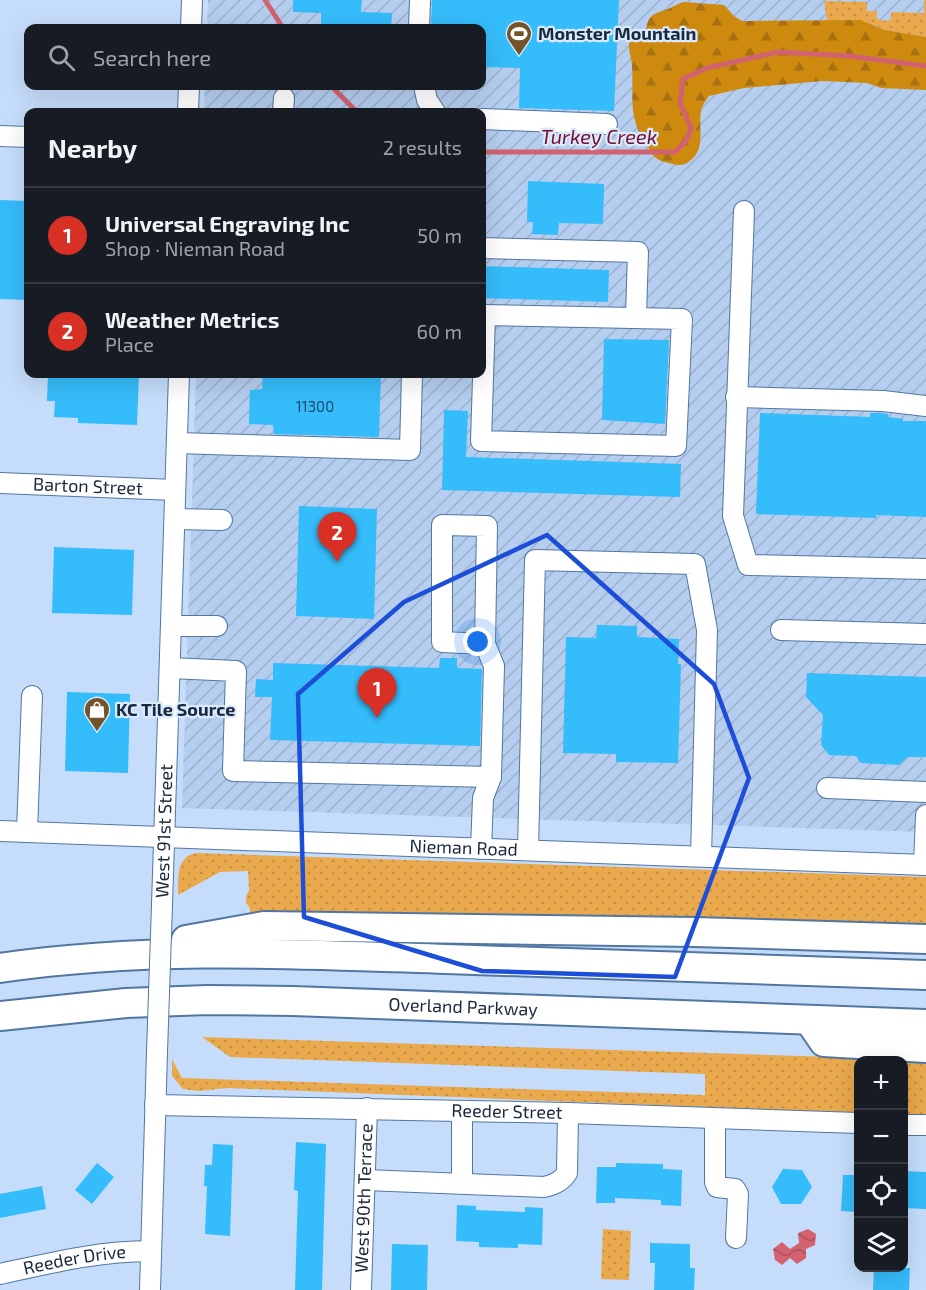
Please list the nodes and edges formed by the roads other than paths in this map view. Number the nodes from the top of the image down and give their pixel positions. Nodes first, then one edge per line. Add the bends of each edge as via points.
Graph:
1 (192, 0) edge
2 (420, 0) edge
3 (191, 24) edge
4 (419, 24) edge
5 (189, 90) edge
6 (425, 90) edge
7 (188, 108) edge
8 (432, 108) edge
9 (486, 119) edge
10 (607, 124) dead end
11 (0, 136) edge
12 (24, 137) edge
13 (744, 211) dead end
14 (486, 248) edge
15 (486, 315) edge
16 (636, 317) junction
17 (179, 378) edge
18 (412, 378) edge
19 (482, 378) edge
20 (736, 397) junction
21 (926, 406) edge
22 (177, 443) junction
23 (0, 483) edge
24 (175, 490) junction
25 (175, 519) junction
26 (222, 520) dead end
27 (926, 569) edge
28 (171, 626) junction
29 (218, 626) dead end
30 (781, 630) dead end
31 (926, 634) edge
32 (484, 644) junction
33 (170, 668) junction
34 (32, 696) dead end
35 (491, 777) junction
36 (827, 788) dead end
37 (926, 792) edge
38 (926, 815) edge
39 (0, 831) edge
40 (27, 832) junction
41 (164, 837) junction
42 (482, 849) junction
43 (528, 850) junction
44 (701, 856) junction
45 (925, 865) edge
46 (926, 939) edge
47 (96, 957) junction
48 (0, 968) edge
49 (926, 975) edge
50 (0, 1016) edge
51 (809, 1020) junction
52 (926, 1024) edge
53 (926, 1048) edge
54 (155, 1105) junction
55 (367, 1108) junction
56 (462, 1111) junction
57 (568, 1113) junction
58 (715, 1119) junction
59 (854, 1123) edge
60 (908, 1125) edge
61 (926, 1125) edge
62 (365, 1180) junction
63 (462, 1183) junction
64 (736, 1238) dead end
65 (151, 1251) junction
66 (0, 1274) edge
67 (150, 1290) edge
68 (361, 1290) edge

1 - 3 street
2 - 4 street
5 - 7 street
6 - 8 street
9 - 10 street
11 - 12 street
13 - 20 street
14 - 16 street via 638,252
15 - 16 street
16 - 19 street via 682,319 676,446 481,441
17 - 22 street, West 91st Street
18 - 22 street via 410,450
20 - 21 street
20 - 27 street via 733,516 748,565
22 - 24 street, West 91st Street
23 - 24 street, Barton Street
24 - 25 street, West 91st Street
25 - 26 street
25 - 28 street, West 91st Street
28 - 29 street
28 - 33 street, West 91st Street
30 - 31 street
32 - 32 street via 487,526 442,525 442,642
32 - 35 street via 494,666
33 - 35 street via 236,671 232,771
33 - 41 street, West 91st Street
34 - 40 street
35 - 42 street via 483,798
36 - 37 street
38 - 45 street
39 - 40 street, Nieman Road
40 - 41 street, Nieman Road
41 - 42 street, Nieman Road
41 - 54 street, West 91st Street, bridge
42 - 43 street, Nieman Road
43 - 44 street, Nieman Road
43 - 44 street via 535,560 695,564 707,630
44 - 45 street, Nieman Road
46 - 47 highway via 264,926
47 - 48 highway
47 - 49 highway via 187,952 351,955
50 - 51 highway, Overland Parkway via 126,1003 207,1000
51 - 52 highway, Overland Parkway
51 - 53 highway via 824,1042
54 - 55 street, Reeder Street
54 - 65 street, West 91st Street
55 - 56 street, Reeder Street
55 - 62 street, West 90th Terrace
56 - 57 street, Reeder Street
56 - 63 street
57 - 58 street, Reeder Street
57 - 63 street via 564,1179 544,1187
58 - 59 street, Reeder Street
58 - 64 street via 715,1182 717,1187 735,1188 738,1194
60 - 61 street
62 - 63 street
62 - 68 street, West 90th Terrace
65 - 66 street, Reeder Drive via 70,1258
65 - 67 street, West 91st Street

